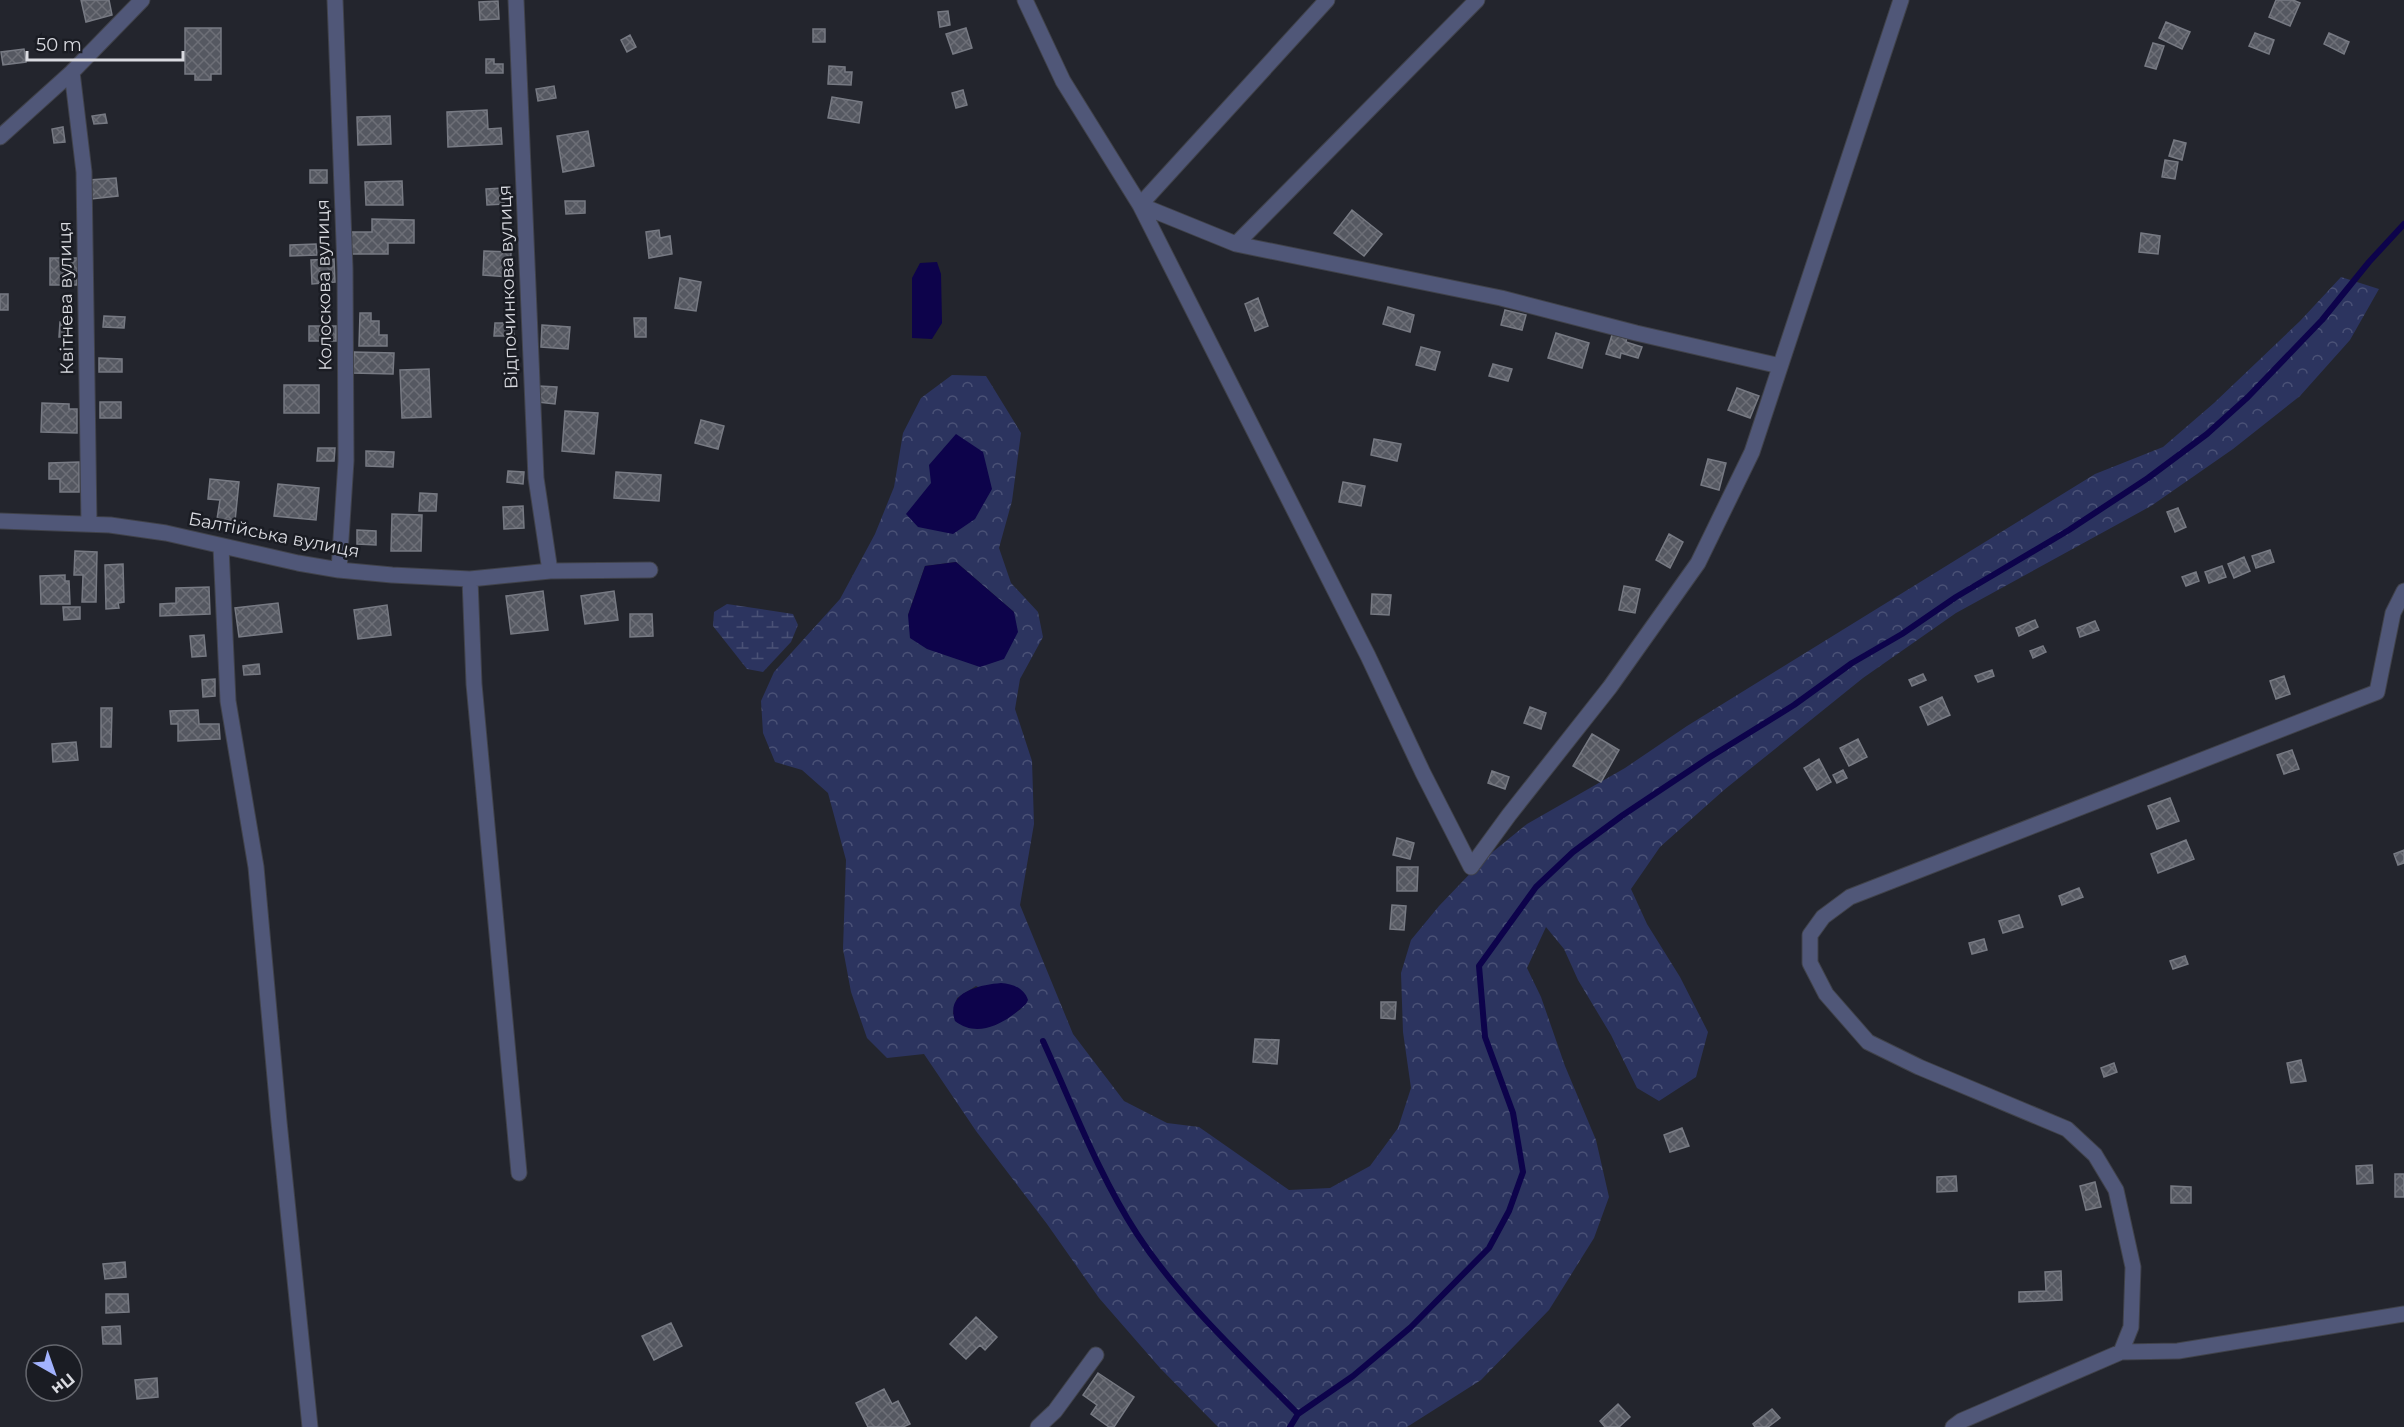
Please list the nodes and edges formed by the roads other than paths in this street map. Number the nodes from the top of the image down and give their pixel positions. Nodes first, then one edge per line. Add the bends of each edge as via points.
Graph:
1 (142, 0) edge
2 (334, 0) edge
3 (516, 0) edge
4 (1025, 0) edge
5 (1327, 0) edge
6 (1477, 0) edge
7 (1901, 0) edge
8 (72, 72) junction
9 (0, 137) edge
10 (1140, 205) junction
11 (1236, 244) junction
12 (1780, 366) junction
13 (0, 521) edge
14 (89, 524) junction
15 (221, 547) junction
16 (339, 570) junction
17 (650, 570) dead end
18 (550, 571) junction
19 (470, 579) junction
20 (2404, 591) edge
21 (519, 1173) dead end
22 (2404, 1314) edge
23 (2121, 1352) junction
24 (1096, 1356) dead end
25 (310, 1427) edge
26 (1038, 1427) edge
27 (1953, 1427) edge

1 - 8 street
2 - 16 street, Колоскова вулиця via 345,269 346,461
3 - 18 street, Відпочинкова вулиця via 536,478
4 - 10 street via 1063,81
5 - 10 street
6 - 11 street
7 - 12 street
8 - 9 street
8 - 14 street, Квітнева вулиця via 84,172
10 - 11 street
10 - 12 street via 1471,867 1610,687 1698,563 1752,452
11 - 12 street via 1403,276
13 - 14 street, Балтійська вулиця
14 - 15 street, Балтійська вулиця via 166,533
15 - 16 street, Балтійська вулиця
15 - 25 street via 228,701 256,867
16 - 19 street, Балтійська вулиця
17 - 18 street, Балтійська вулиця
18 - 19 street, Балтійська вулиця
19 - 21 street via 474,684
20 - 23 street via 2393,613 2377,692 1850,897 1823,917 1810,935 1810,963 1826,994 1868,1042 2067,1129 2095,1155 2116,1190 2133,1267 2132,1327
22 - 23 street via 2178,1351
23 - 27 street
24 - 26 street via 1055,1411

